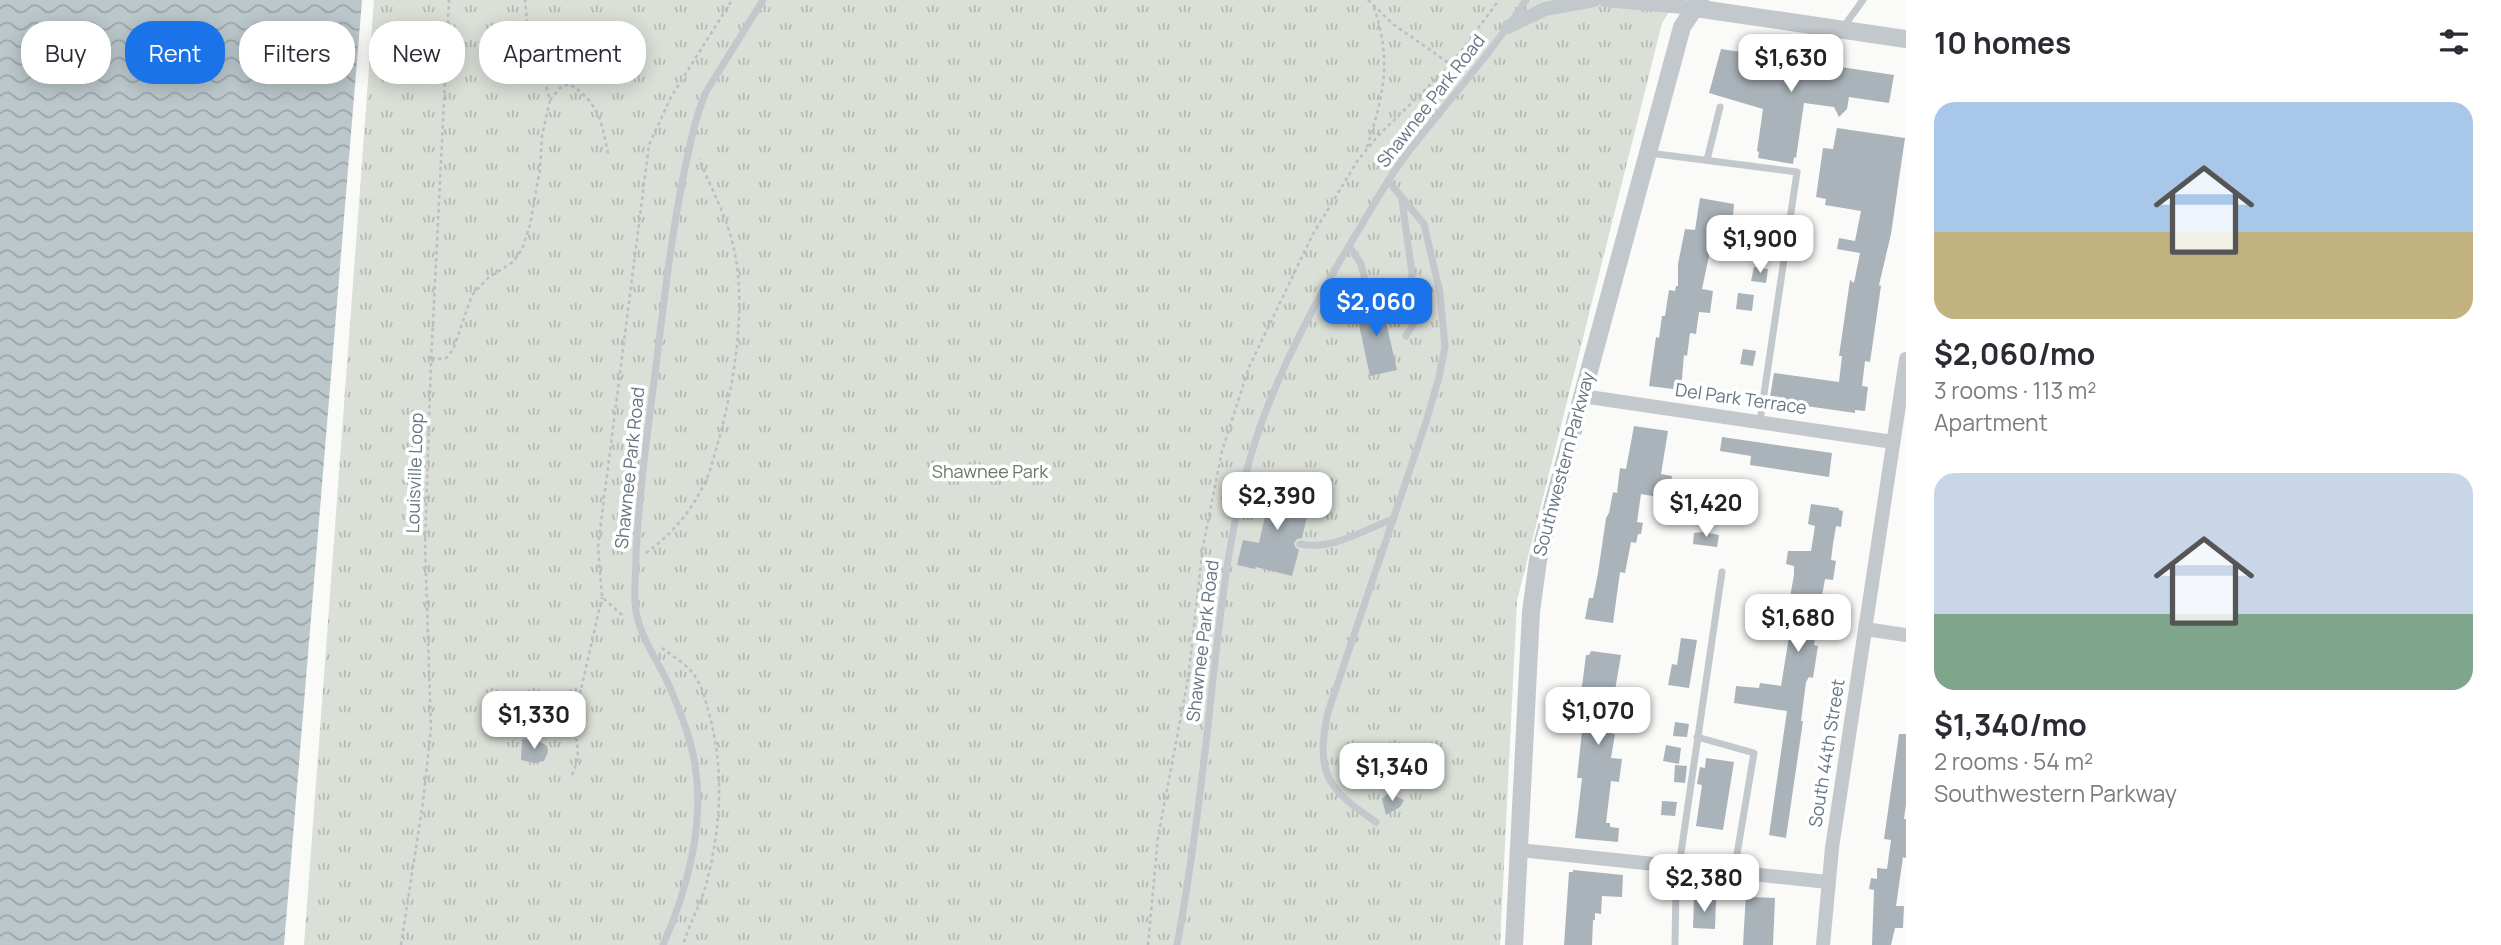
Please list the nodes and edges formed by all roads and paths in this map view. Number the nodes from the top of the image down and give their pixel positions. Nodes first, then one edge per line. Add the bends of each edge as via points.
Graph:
1 (449, 0) edge
2 (525, 0) edge
3 (732, 0) edge
4 (763, 0) edge
5 (1368, 0) edge
6 (1526, 0) edge
7 (1594, 0) edge
8 (1605, 0) edge
9 (1863, 0) edge
10 (1698, 4) edge
11 (1374, 7) junction
12 (527, 21) edge
13 (1508, 27) junction
14 (1842, 30) junction
15 (1906, 39) edge
16 (1450, 64) dead end
17 (545, 84) edge
18 (569, 84) joint
19 (550, 100) junction
20 (1720, 107) dead end
21 (691, 140) junction
22 (1366, 150) dead end
23 (1649, 153) junction
24 (608, 154) dead end
25 (1707, 160) junction
26 (1388, 181) junction
27 (1402, 199) junction
28 (1349, 246) junction
29 (1369, 296) dead end
30 (1406, 337) dead end
31 (1906, 359) edge
32 (431, 360) junction
33 (1582, 396) junction
34 (1760, 421) junction
35 (1893, 442) junction
36 (1392, 519) junction
37 (1300, 544) dead end
38 (636, 560) junction
39 (1722, 572) dead end
40 (602, 597) junction
41 (622, 615) dead end
42 (1865, 629) junction
43 (1906, 635) edge
44 (1697, 737) junction
45 (572, 775) dead end
46 (1376, 822) dead end
47 (1519, 850) junction
48 (1681, 866) junction
49 (1734, 872) junction
50 (1828, 882) junction
51 (401, 945) edge
52 (663, 945) edge
53 (1177, 945) edge
54 (1514, 945) edge
55 (1675, 945) edge
56 (1823, 945) edge

1 - 32 path, Louisville Loop
2 - 12 path
3 - 40 path via 671,97 649,145 598,546
4 - 21 lane, Shawnee Park Road via 706,92
5 - 11 path
6 - 13 lane, Shawnee Park Road
7 - 13 street via 1545,9
8 - 10 street
9 - 14 lane
10 - 14 street
10 - 23 street, Southwestern Parkway via 1682,27
11 - 16 path
11 - 22 path via 1385,64 1384,88
13 - 26 lane, Shawnee Park Road
14 - 15 street
17 - 19 path
18 - 19 path
18 - 24 path via 590,100
19 - 32 path via 522,249 472,295 453,350 446,358
20 - 25 lane
21 - 38 lane, Shawnee Park Road via 675,218 638,510
21 - 38 path via 735,255 736,356 729,403 707,478 669,536
23 - 25 lane
23 - 33 street, Southwestern Parkway
25 - 34 lane via 1797,172
26 - 27 lane
26 - 28 lane, Shawnee Park Road
27 - 30 lane via 1415,321
27 - 36 lane via 1424,224 1440,293 1445,347
28 - 29 lane via 1361,264
28 - 53 lane, Shawnee Park Road via 1275,387 1240,496
31 - 35 street, South 44th Street
32 - 51 path, Louisville Loop via 425,544 431,729
33 - 34 street, Del Park Terrace
33 - 47 street, Southwestern Parkway via 1534,586
34 - 35 street, Del Park Terrace
35 - 42 street, South 44th Street
36 - 37 lane via 1333,544
36 - 46 lane via 1323,736 1323,764 1334,790
38 - 52 lane, Shawnee Park Road via 638,619 681,712 697,779 689,864
39 - 44 lane
40 - 41 path
40 - 45 path via 579,701 574,739 578,759
42 - 43 street
42 - 50 street, South 44th Street
44 - 48 lane
44 - 49 lane via 1755,753
47 - 48 street
47 - 54 street, Southwestern Parkway
48 - 49 street
48 - 55 lane
49 - 50 street
50 - 56 street, South 44th Street

